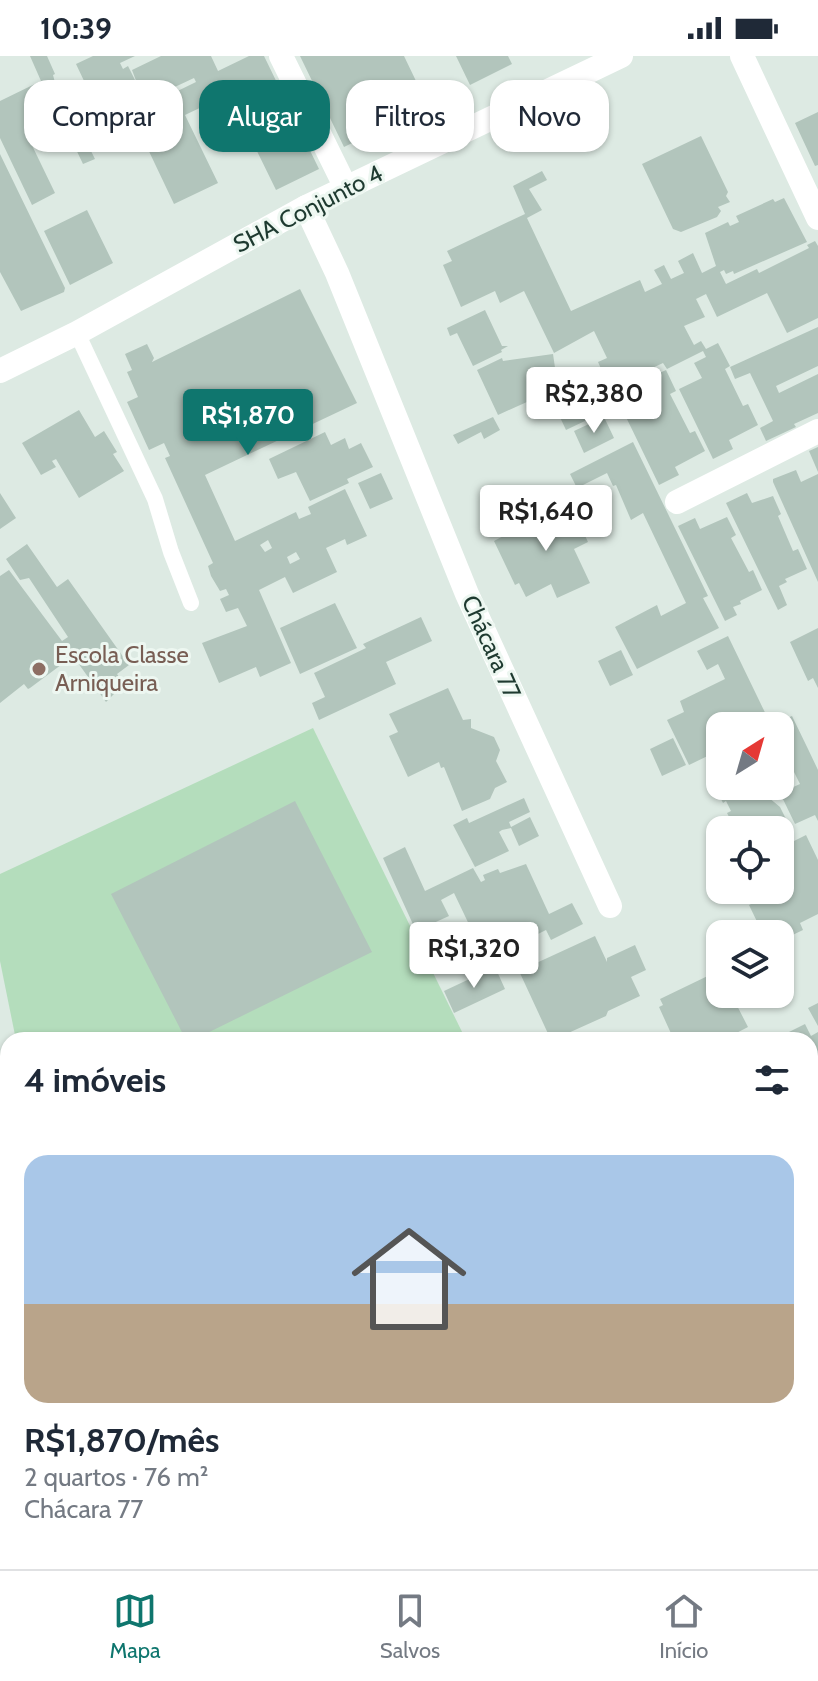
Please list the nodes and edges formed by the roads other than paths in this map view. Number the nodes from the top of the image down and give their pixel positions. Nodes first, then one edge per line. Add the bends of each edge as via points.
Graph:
1 (281, 56) edge
2 (621, 56) edge
3 (742, 56) edge
4 (346, 188) junction
5 (306, 207) junction
6 (818, 218) edge
7 (77, 333) junction
8 (0, 371) edge
9 (818, 431) edge
10 (677, 502) dead end
11 (191, 603) dead end
12 (610, 906) dead end

1 - 4 street
2 - 4 street, SHA Conjunto 4
3 - 6 street
4 - 5 street, SHA Conjunto 4
5 - 7 street, SHA Conjunto 4
5 - 12 street, Chácara 77 via 467,594
7 - 8 street, SHA Conjunto 4
7 - 11 lane via 155,499
9 - 10 street

